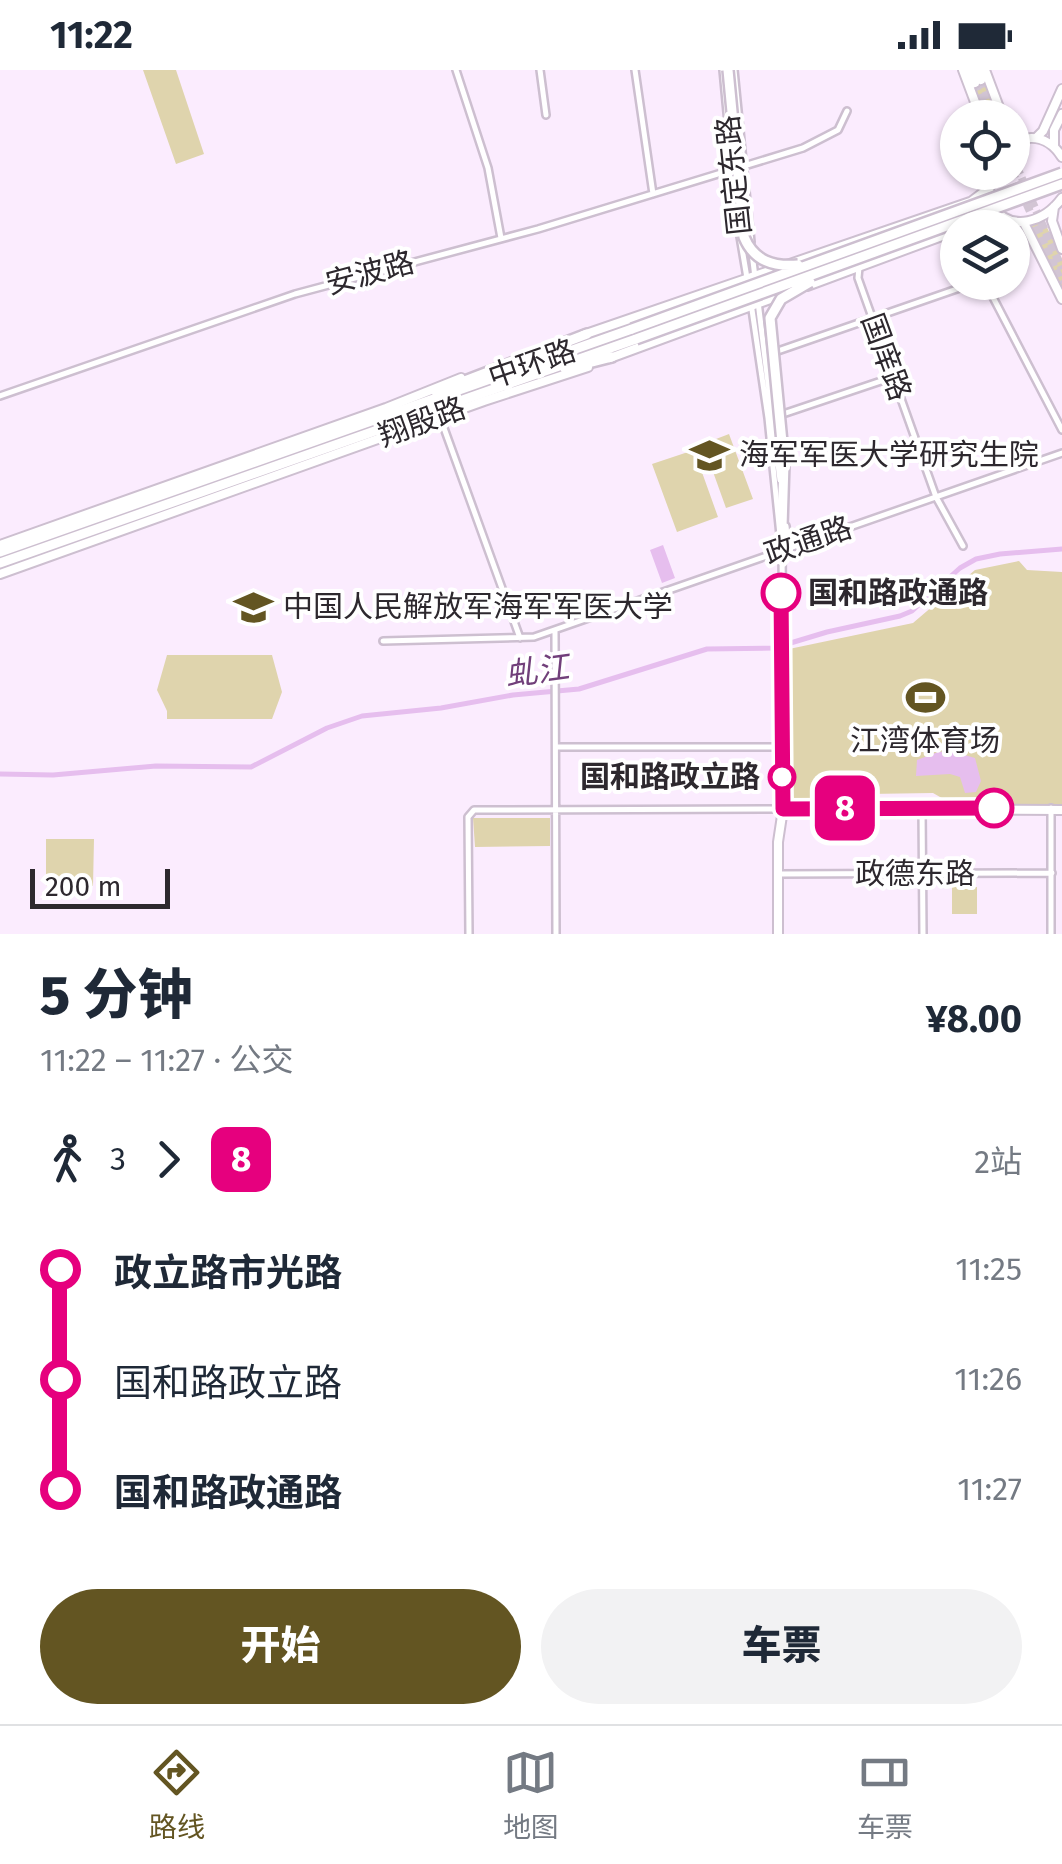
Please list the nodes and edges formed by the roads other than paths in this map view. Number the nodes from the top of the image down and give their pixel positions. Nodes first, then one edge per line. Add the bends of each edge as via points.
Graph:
1 (456, 70) edge
2 (540, 70) edge
3 (635, 70) edge
4 (728, 70) edge
5 (970, 70) edge
6 (985, 70) edge
7 (978, 82) tunnel mouth
8 (1062, 89) edge
9 (978, 100) edge
10 (996, 100) edge
11 (847, 111) dead end
12 (1062, 114) edge
13 (546, 115) dead end
14 (1036, 138) junction
15 (1030, 139) edge
16 (1054, 145) junction
17 (1062, 157) edge
18 (744, 166) junction
19 (732, 169) junction
20 (1062, 173) edge
21 (1062, 184) edge
22 (988, 190) joint
23 (652, 194) junction
24 (1062, 198) edge
25 (973, 201) junction
26 (1054, 207) junction
27 (985, 210) edge
28 (993, 210) edge
29 (995, 210) edge
30 (1030, 220) edge
31 (920, 223) junction
32 (940, 223) edge
33 (940, 229) edge
34 (940, 231) edge
35 (940, 231) edge
36 (1030, 235) edge
37 (501, 238) junction
38 (1062, 250) edge
39 (859, 267) junction
40 (845, 272) junction
41 (858, 278) junction
42 (751, 280) junction
43 (940, 295) edge
44 (1062, 299) edge
45 (994, 300) edge
46 (756, 304) junction
47 (873, 319) junction
48 (587, 334) junction
49 (634, 334) junction
50 (766, 355) junction
51 (612, 357) junction
52 (893, 377) junction
53 (481, 393) junction
54 (0, 396) edge
55 (384, 416) junction
56 (440, 417) junction
57 (774, 417) junction
58 (1062, 430) edge
59 (1062, 453) edge
60 (936, 497) junction
61 (785, 510) junction
62 (782, 526) junction
63 (836, 532) junction
64 (781, 538) junction
65 (48, 540) junction
66 (963, 546) dead end
67 (0, 548) edge
68 (781, 551) junction
69 (0, 563) edge
70 (0, 574) edge
71 (554, 631) junction
72 (520, 638) junction
73 (383, 641) dead end
74 (557, 747) junction
75 (777, 747) dead end
76 (922, 808) junction
77 (1052, 808) junction
78 (1062, 808) edge
79 (783, 809) junction
80 (557, 810) junction
81 (1052, 872) junction
82 (778, 874) junction
83 (923, 874) junction
84 (469, 934) edge
85 (556, 934) edge
86 (778, 934) edge
87 (923, 934) edge
88 (1051, 934) edge

1 - 37 street via 485,158
2 - 13 street
3 - 23 street
4 - 18 street, 国定东路
4 - 19 street, 国定东路
4 - 31 highway, bridge via 742,228 759,258 797,265
5 - 7 main road
5 - 9 main road
6 - 10 main road
8 - 14 main road
11 - 18 street, 安波路 via 829,138
12 - 16 main road
14 - 15 main road
14 - 16 main road
16 - 17 main road
18 - 19 street, 安波路
18 - 42 street, 国定东路
19 - 23 street, 安波路
19 - 42 street, 国定东路
20 - 27 highway, 中环路, bridge
21 - 28 highway, 中环路, bridge
22 - 25 main road, 翔殷路
22 - 29 main road
23 - 37 street, 安波路
24 - 26 main road
25 - 31 main road, 翔殷路
25 - 42 main road, 翔殷路
26 - 30 main road
26 - 38 main road
31 - 32 highway, bridge
31 - 42 main road, 翔殷路
33 - 49 highway, 中环路, bridge
34 - 39 main road, 翔殷路
35 - 61 highway, bridge via 801,285 776,304 769,334
36 - 44 main road
37 - 54 street, 安波路 via 295,294
39 - 40 main road, 翔殷路
39 - 41 street, 国庠路
40 - 41 street, 国庠路
40 - 46 main road, 翔殷路
41 - 47 street, 国庠路
42 - 46 street
42 - 48 main road, 翔殷路
43 - 47 street
45 - 58 street
46 - 50 street
46 - 51 main road, 翔殷路
46 - 64 street
47 - 50 street
47 - 52 street, 国庠路
48 - 55 highway
48 - 67 main road, 翔殷路
49 - 53 highway, 中环路
49 - 55 highway, 中环路
50 - 57 street
51 - 53 highway
51 - 56 main road, 翔殷路
52 - 57 street
52 - 60 street, 国庠路
53 - 65 highway, 中环路
55 - 65 highway, 中环路
56 - 70 main road, 翔殷路
56 - 72 street
57 - 62 street
59 - 60 street, 政通路
60 - 63 street, 政通路
60 - 66 street, 国庠路
61 - 62 highway
61 - 63 street via 788,543
62 - 64 street
63 - 68 street, 政通路
64 - 68 street
65 - 67 highway, 中环路
65 - 69 highway, 中环路
68 - 71 street, 政通路
68 - 79 street
71 - 72 street, 政通路
71 - 74 street
72 - 73 street, 政通路
74 - 75 street
74 - 80 street
76 - 77 main road
76 - 79 main road
76 - 83 street
77 - 78 main road
77 - 81 street
79 - 80 street
79 - 82 main road
80 - 84 street via 470,814
80 - 85 street
81 - 83 street, 政德东路
81 - 88 street
82 - 83 street, 政德东路
82 - 86 main road
83 - 87 street

